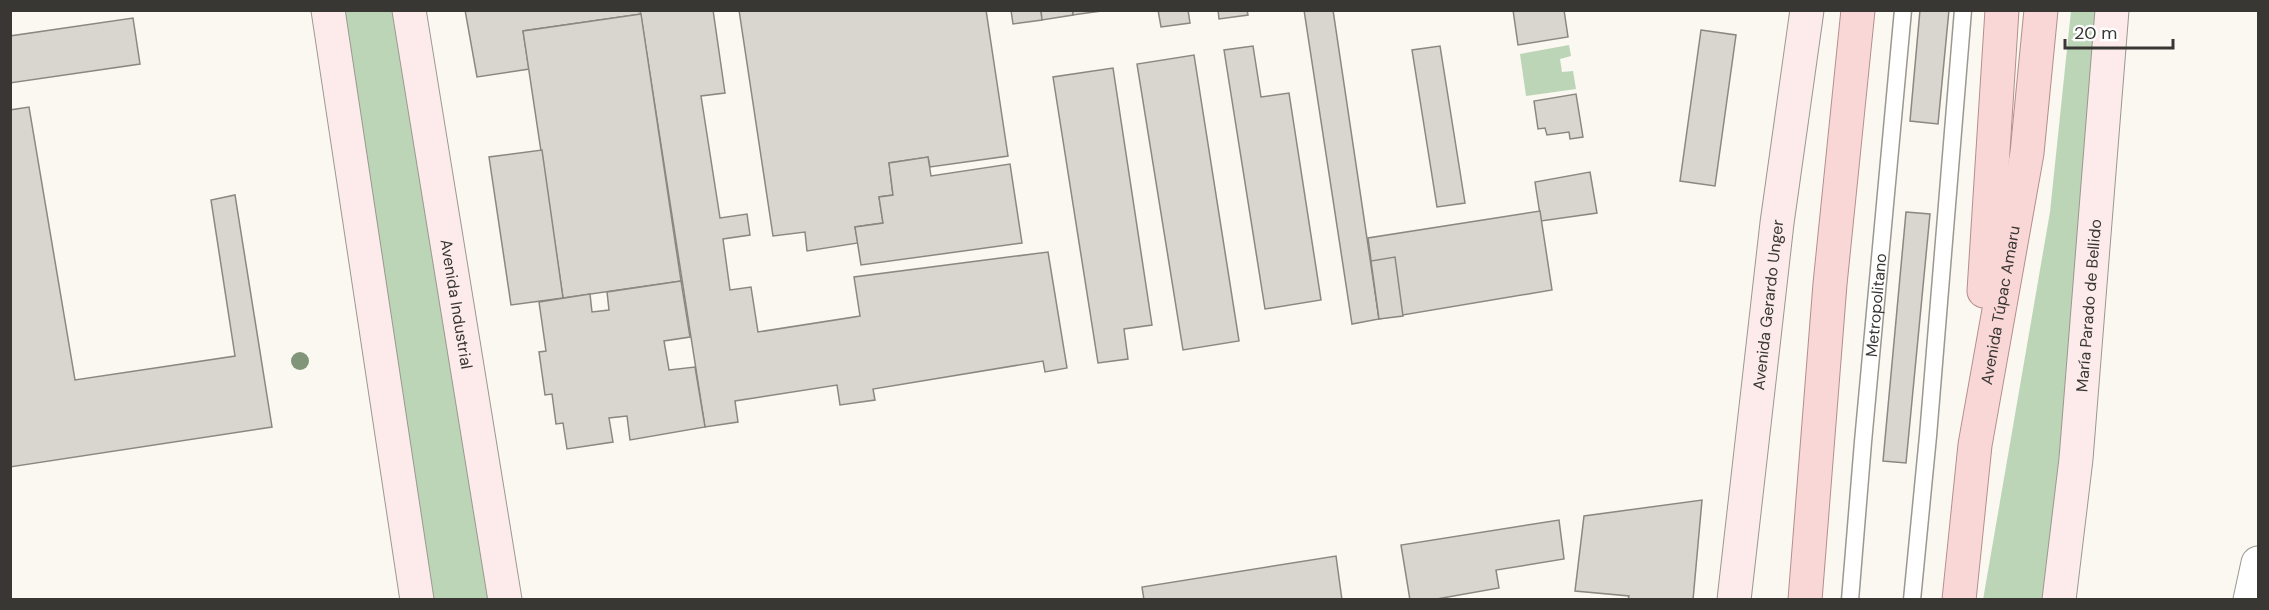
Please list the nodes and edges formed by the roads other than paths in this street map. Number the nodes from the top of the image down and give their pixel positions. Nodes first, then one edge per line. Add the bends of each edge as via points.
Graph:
1 (328, 10) edge
2 (409, 10) edge
3 (1807, 10) edge
4 (1858, 10) edge
5 (1903, 10) edge
6 (1963, 10) edge
7 (2002, 10) edge
8 (2041, 10) edge
9 (2112, 10) edge
10 (1975, 445) junction
11 (2259, 563) edge
12 (417, 600) edge
13 (505, 600) edge
14 (1734, 600) edge
15 (1805, 600) edge
16 (1851, 600) edge
17 (1912, 600) edge
18 (1959, 600) edge
19 (2059, 600) edge
20 (2250, 600) edge

1 - 12 main road
2 - 13 main road, Avenida Industrial
3 - 14 main road, Avenida Gerardo Unger via 1776,235
4 - 15 main road via 1830,284
5 - 16 lane, Metropolitano
6 - 17 lane
7 - 10 main road
8 - 10 main road, Avenida Túpac Amaru via 2027,153
9 - 19 main road, María Parado de Bellido via 2076,459
10 - 18 main road, Avenida Túpac Amaru
11 - 20 street

